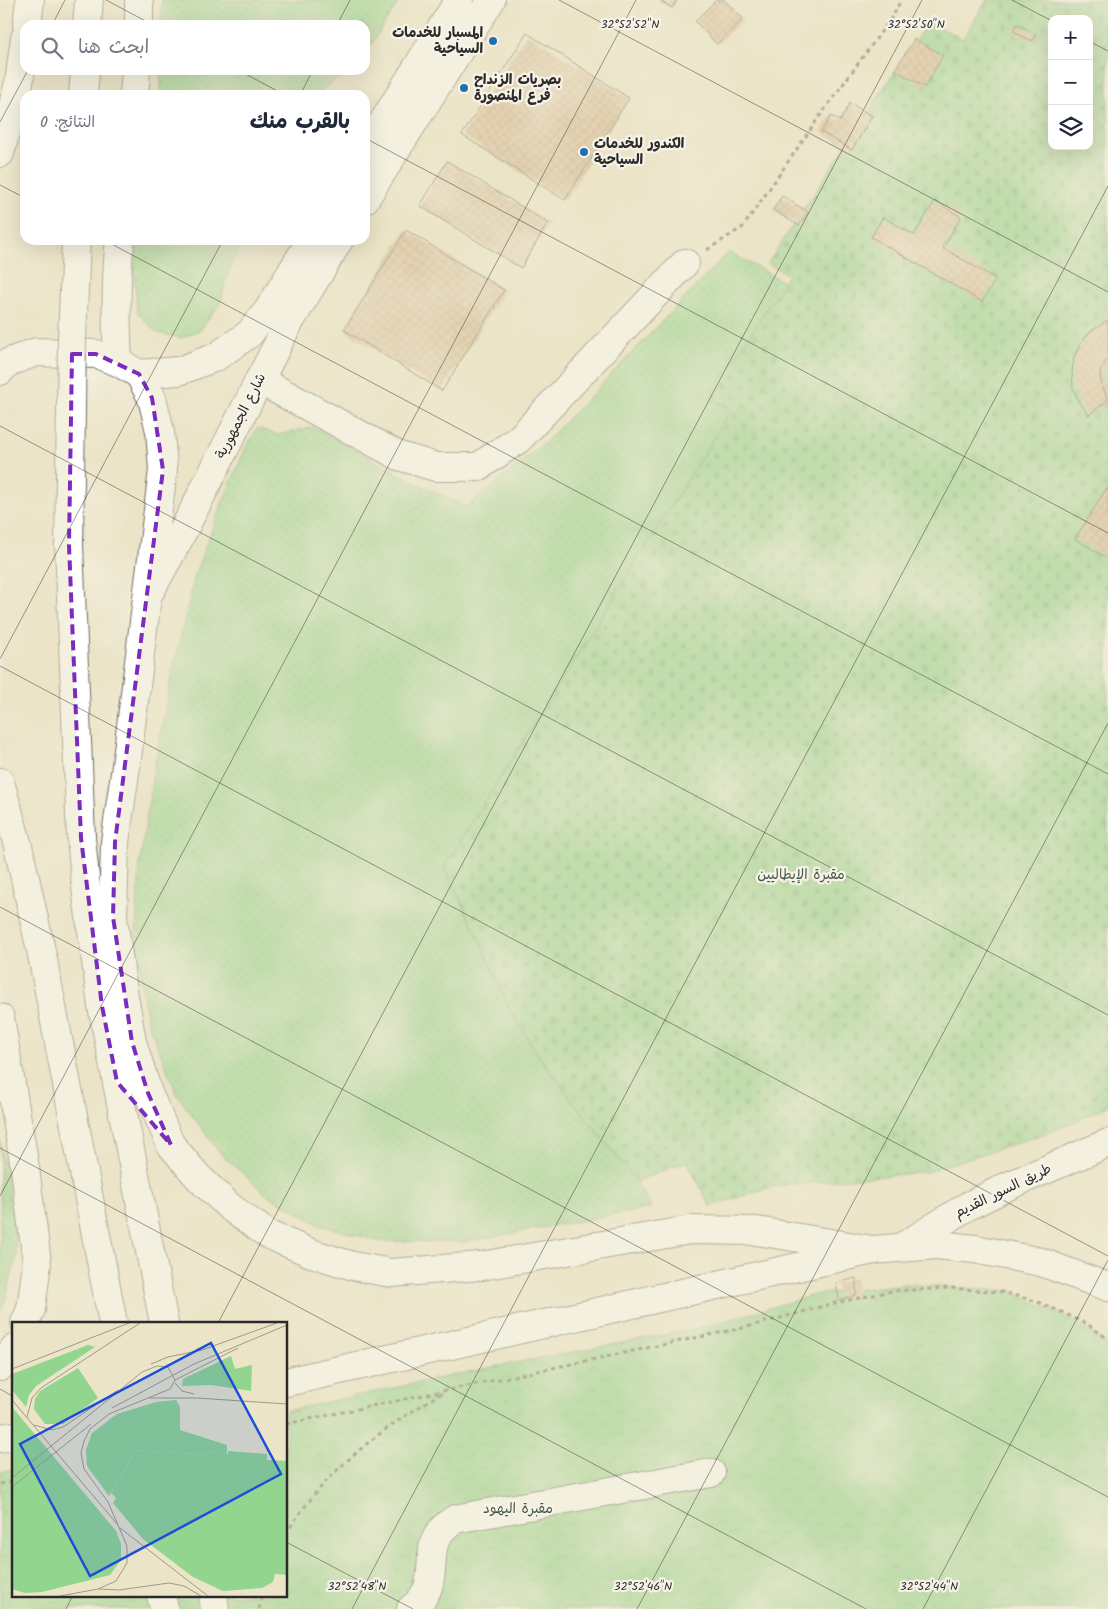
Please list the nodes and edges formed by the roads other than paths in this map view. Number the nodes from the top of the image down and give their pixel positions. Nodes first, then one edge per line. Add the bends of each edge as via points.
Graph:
1 (30, 0) edge
2 (89, 0) edge
3 (139, 0) edge
4 (459, 0) edge
5 (491, 0) edge
6 (28, 20) edge
7 (87, 20) edge
8 (138, 20) edge
9 (20, 75) edge
10 (85, 75) edge
11 (136, 75) edge
12 (83, 90) edge
13 (134, 90) edge
14 (370, 143) edge
15 (0, 153) edge
16 (370, 191) edge
17 (76, 245) edge
18 (119, 245) edge
19 (308, 245) edge
20 (336, 245) edge
21 (685, 263) road end
22 (129, 368) junction
23 (0, 371) edge
24 (259, 380) junction
25 (148, 594) junction
26 (126, 766) junction
27 (0, 782) edge
28 (86, 887) junction
29 (0, 1018) edge
30 (117, 1082) junction
31 (1108, 1144) edge
32 (171, 1145) junction
33 (902, 1247) junction
34 (873, 1250) junction
35 (1108, 1287) edge
36 (163, 1318) edge
37 (25, 1322) edge
38 (113, 1322) edge
39 (12, 1352) edge
40 (0, 1368) edge
41 (288, 1382) edge
42 (711, 1473) dead end
43 (161, 1596) edge
44 (213, 1596) edge
45 (164, 1609) edge
46 (215, 1609) edge
47 (411, 1609) edge

1 - 6 main road
2 - 7 main road
3 - 8 main road
4 - 14 main road
5 - 16 main road
9 - 15 main road
10 - 12 main road
11 - 13 main road
17 - 28 main road, bridge via 69,545
18 - 22 main road via 115,309
19 - 22 main road via 269,309 249,334 216,357 179,371
20 - 24 main road, شارع الجمهورية via 305,294
21 - 24 main road via 519,439 478,467 436,467 399,456
22 - 23 main road via 96,354 36,352 7,364
22 - 25 main road via 152,398 160,431 163,470
24 - 25 main road, شارع الجمهورية
25 - 26 main road
26 - 28 main road
26 - 32 main road via 115,842 113,918 132,1042 148,1093
27 - 38 main road via 43,960
28 - 30 main road via 102,1006
29 - 37 main road via 37,1263 31,1310
30 - 32 main road
30 - 36 main road
31 - 33 main road, طريق السور القديم via 1000,1190
32 - 34 main road via 231,1208 269,1234 311,1253 391,1273 481,1266 690,1230 757,1232
33 - 34 main road
33 - 35 main road via 937,1245 975,1249 1041,1262
34 - 41 main road
39 - 40 main road
42 - 47 main road via 455,1519 435,1539 428,1592
43 - 45 main road
44 - 46 main road

